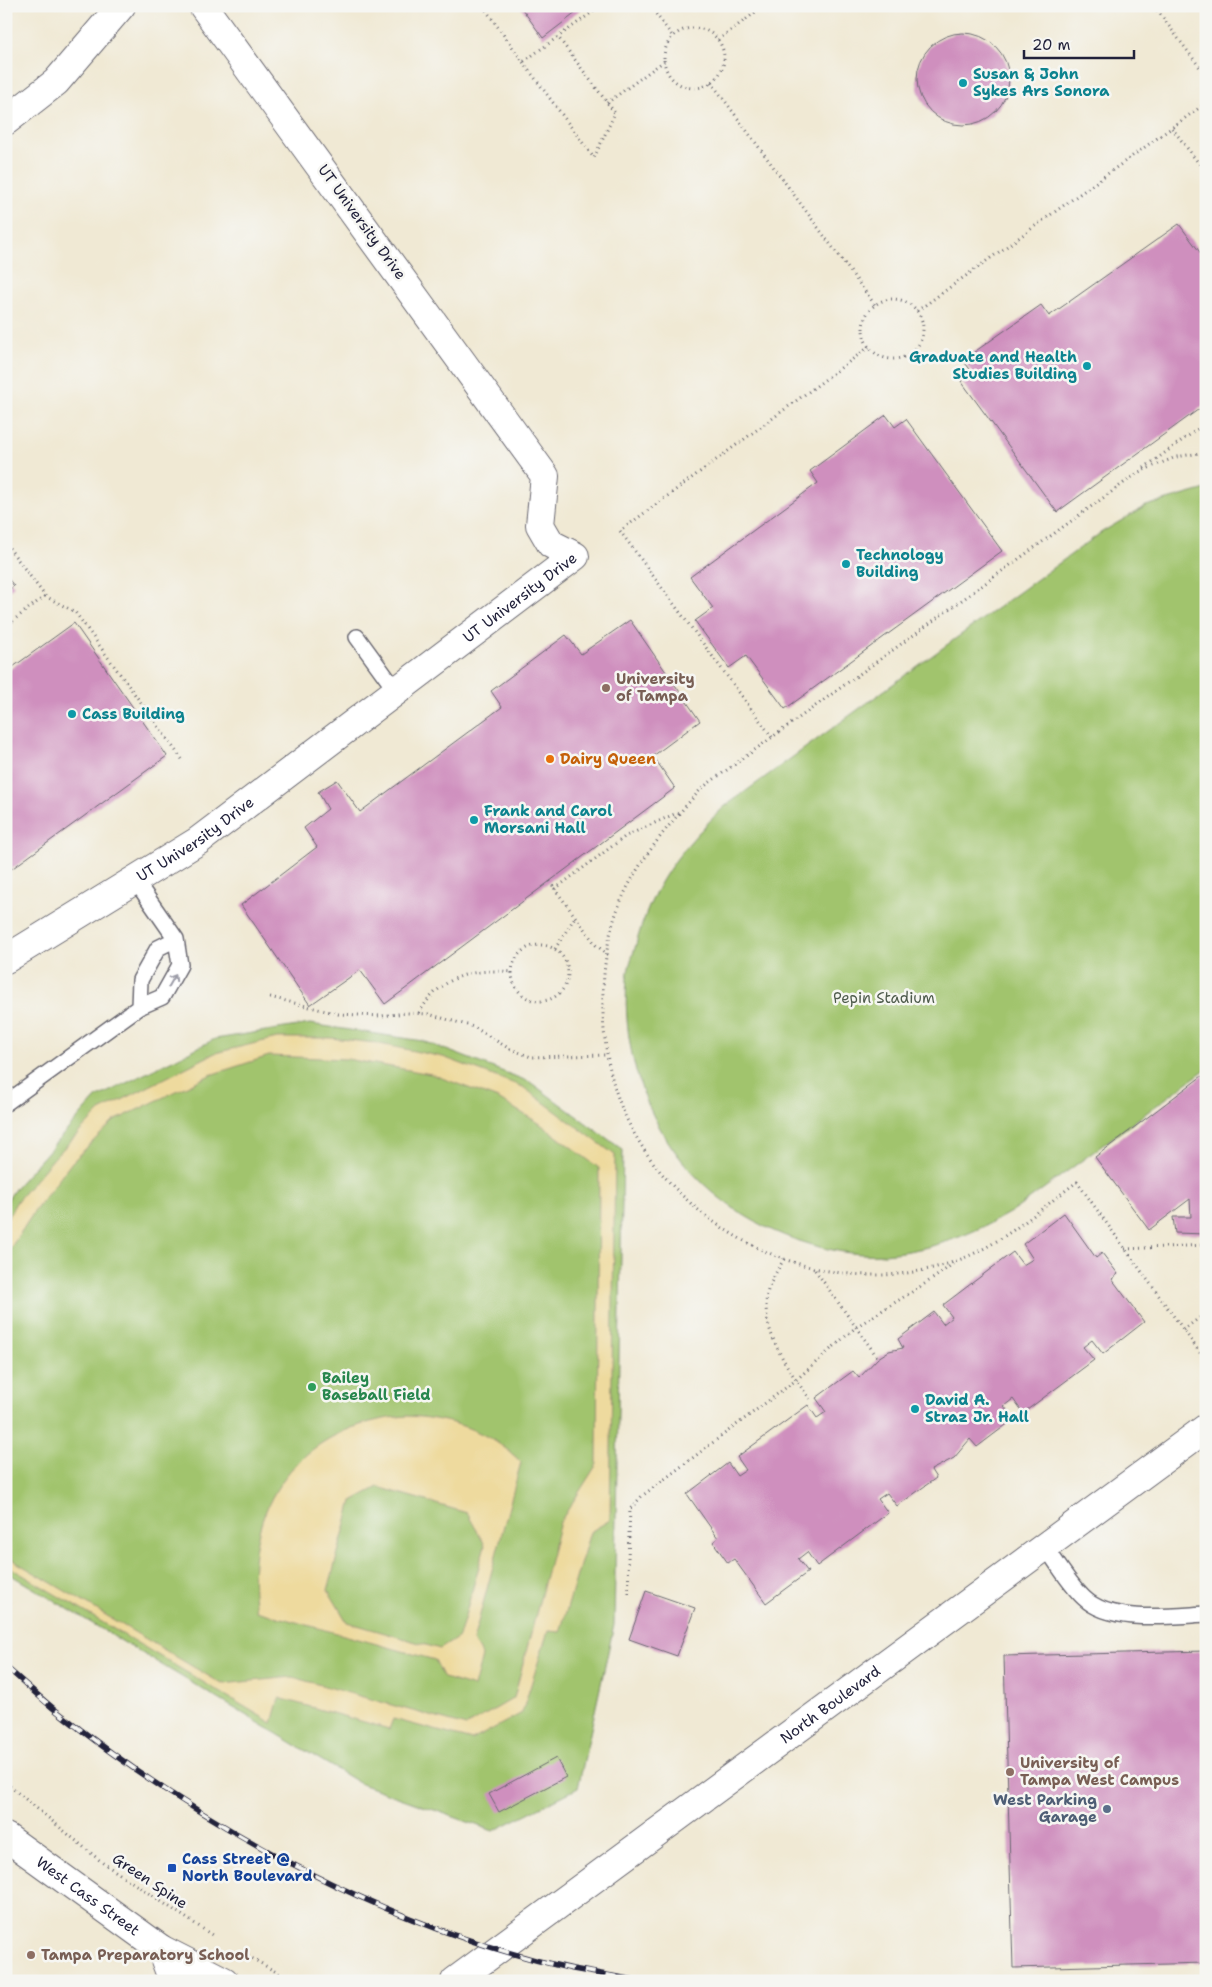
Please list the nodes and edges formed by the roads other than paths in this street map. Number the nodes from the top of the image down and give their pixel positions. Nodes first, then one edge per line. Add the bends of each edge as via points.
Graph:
1 (121, 6) edge
2 (203, 6) edge
3 (6, 121) edge
4 (357, 638) dead end
5 (397, 692) junction
6 (135, 880) junction
7 (176, 938) junction
8 (6, 959) edge
9 (138, 1007) junction
10 (6, 1103) edge
11 (1206, 1428) edge
12 (1045, 1546) junction
13 (1206, 1614) edge
14 (6, 1837) edge
15 (161, 1948) junction
16 (173, 1981) edge
17 (224, 1981) edge
18 (455, 1981) edge

1 - 3 street via 56,82
2 - 5 street, UT University Drive via 545,476 540,525 551,544 575,556
4 - 5 lane
5 - 6 street, UT University Drive via 198,841
6 - 7 lane
6 - 8 street, UT University Drive
7 - 9 lane via 158,948 140,980
9 -> 7 lane via 162,997 180,965
9 - 10 lane
11 - 12 street, North Boulevard
12 - 13 lane via 1083,1598 1100,1611 1160,1616
12 - 18 street, North Boulevard
14 - 15 street, West Cass Street
15 - 16 street
15 - 17 street, West Cass Street

